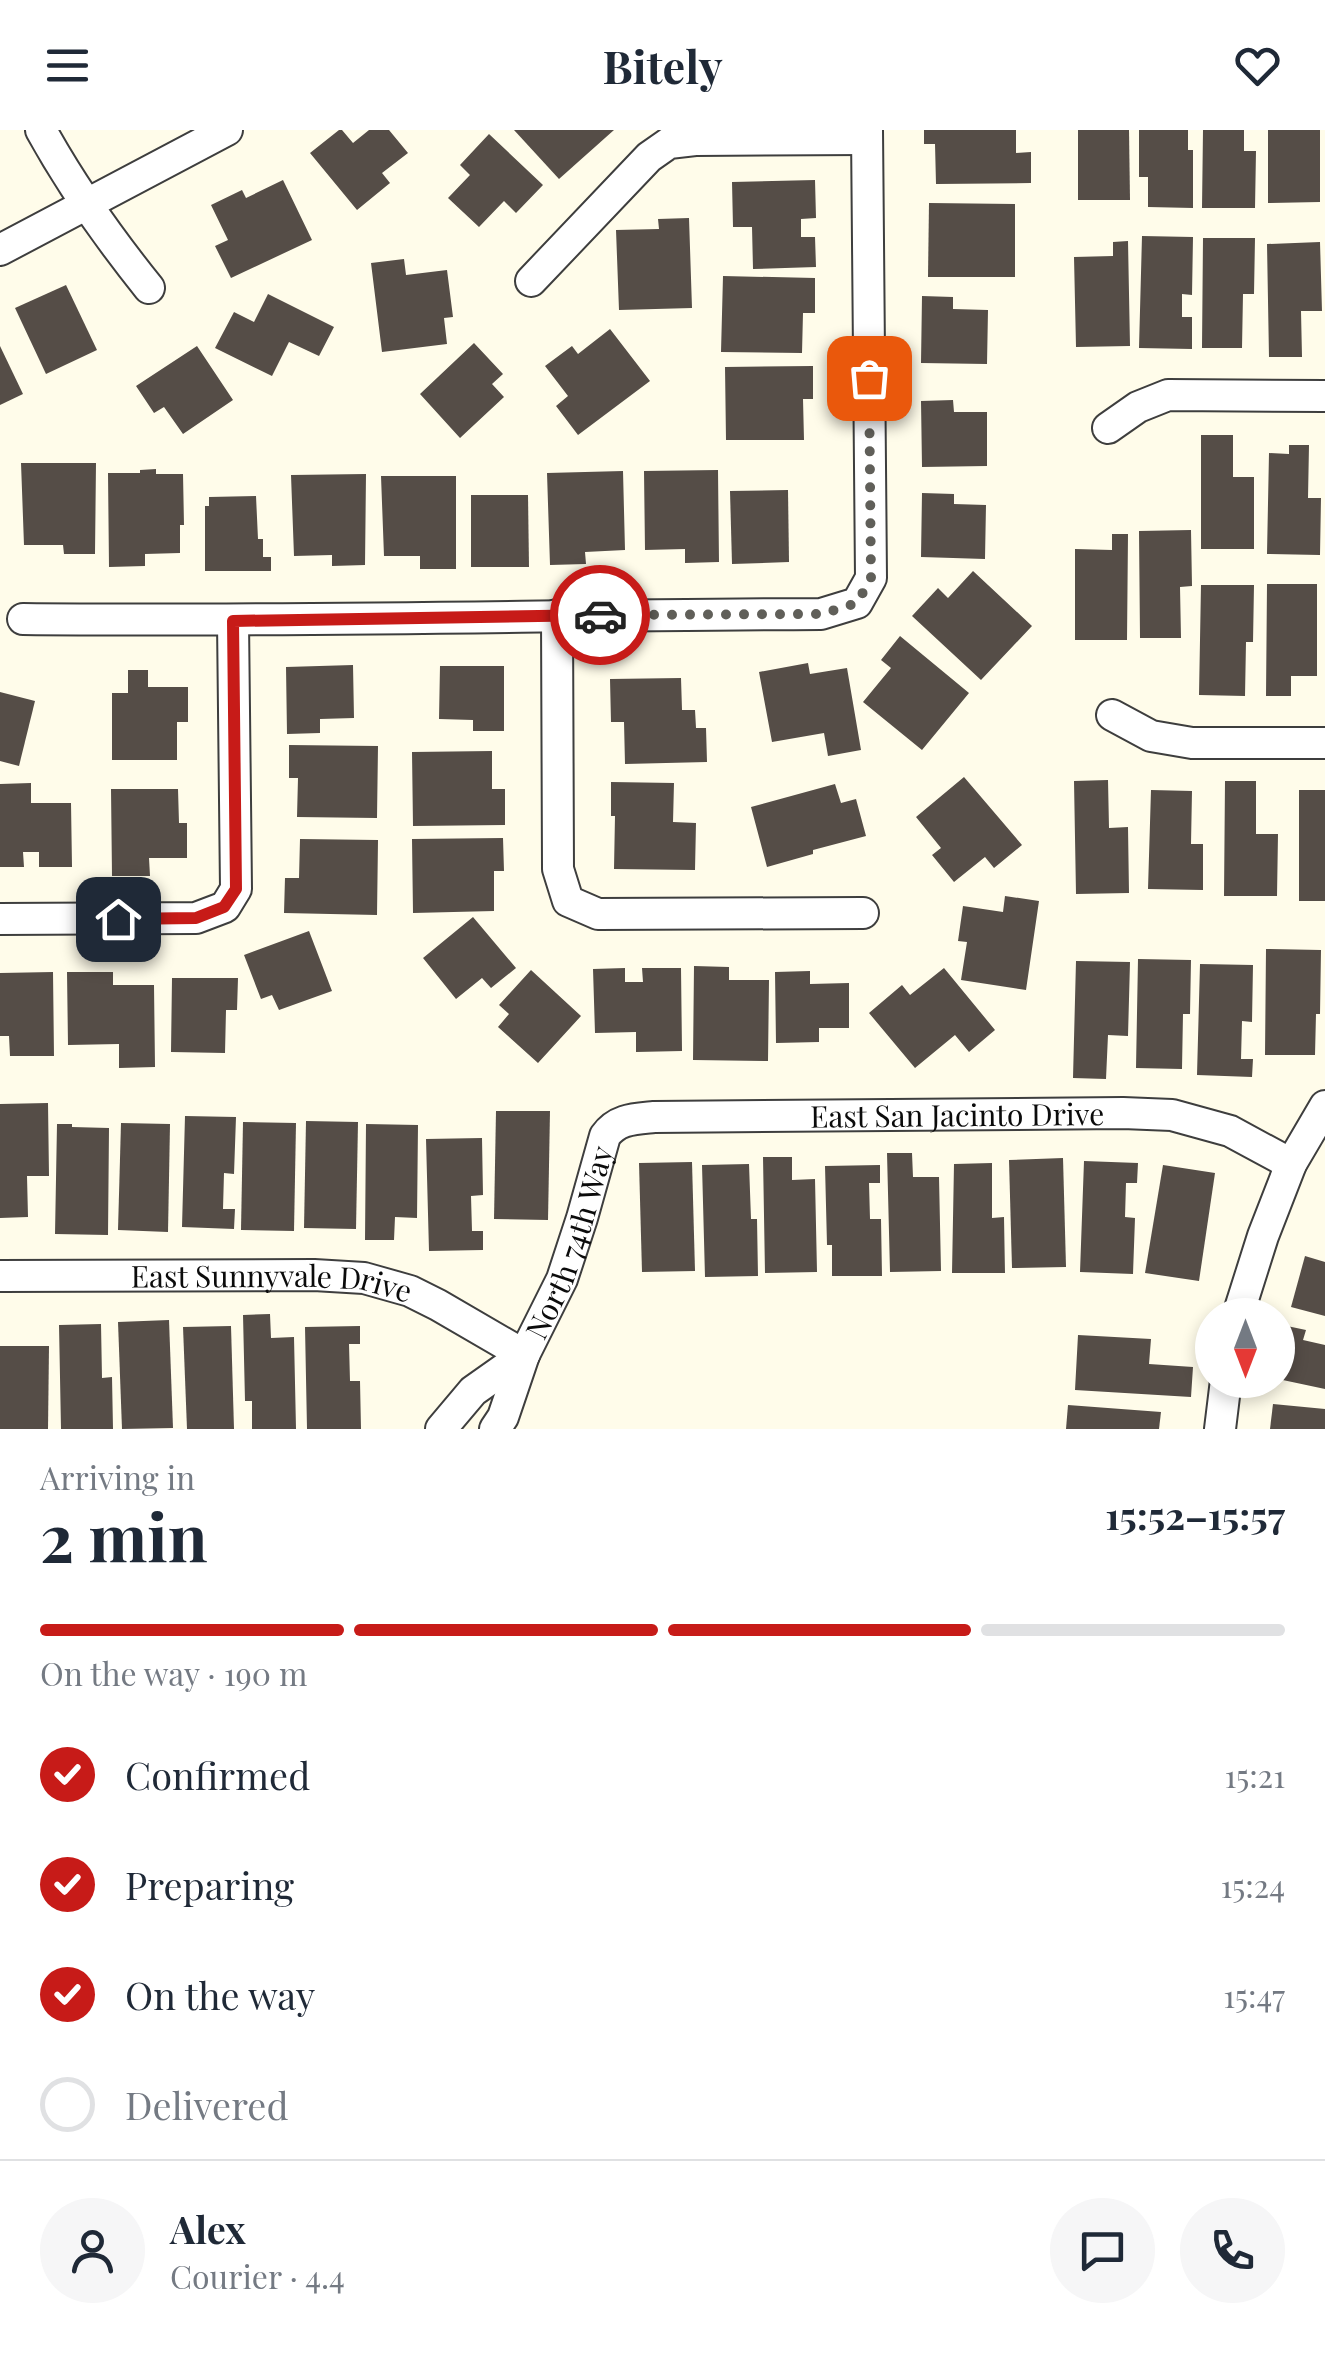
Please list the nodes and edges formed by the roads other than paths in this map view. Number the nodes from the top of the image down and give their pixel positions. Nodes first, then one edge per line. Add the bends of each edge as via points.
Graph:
1 (41, 130) edge
2 (227, 130) edge
3 (867, 135) edge
4 (85, 204) junction
5 (0, 250) edge
6 (532, 281) dead end
7 (149, 288) dead end
8 (1325, 396) edge
9 (1108, 428) dead end
10 (557, 615) junction
11 (23, 619) dead end
12 (233, 621) junction
13 (1112, 715) dead end
14 (1325, 742) edge
15 (863, 914) dead end
16 (0, 920) edge
17 (1325, 1106) edge
18 (613, 1126) joint
19 (1292, 1164) junction
20 (0, 1276) edge
21 (1244, 1298) edge
22 (524, 1356) junction
23 (1224, 1398) edge
24 (442, 1429) edge
25 (495, 1429) edge
26 (1220, 1429) edge

1 - 4 street
2 - 4 street
3 - 6 street via 669,143
3 - 10 street via 871,578 857,603 822,614
4 - 5 street
4 - 7 street
8 - 9 street via 1168,395
10 - 12 street
10 - 15 street via 558,869 568,901 598,914
11 - 12 street
12 - 16 street via 236,889 224,907 196,918
13 - 14 street via 1150,736 1192,742
17 - 19 street
18 - 19 street, East San Jacinto Drive via 654,1117 1123,1113 1172,1116 1230,1131
18 - 22 street, North 74th Way via 562,1279
19 - 21 street
20 - 22 street, East Sunnyvale Drive via 364,1278 429,1300
22 - 24 street, North 74th Way via 472,1390
22 - 25 street, North 74th Way
23 - 26 street

